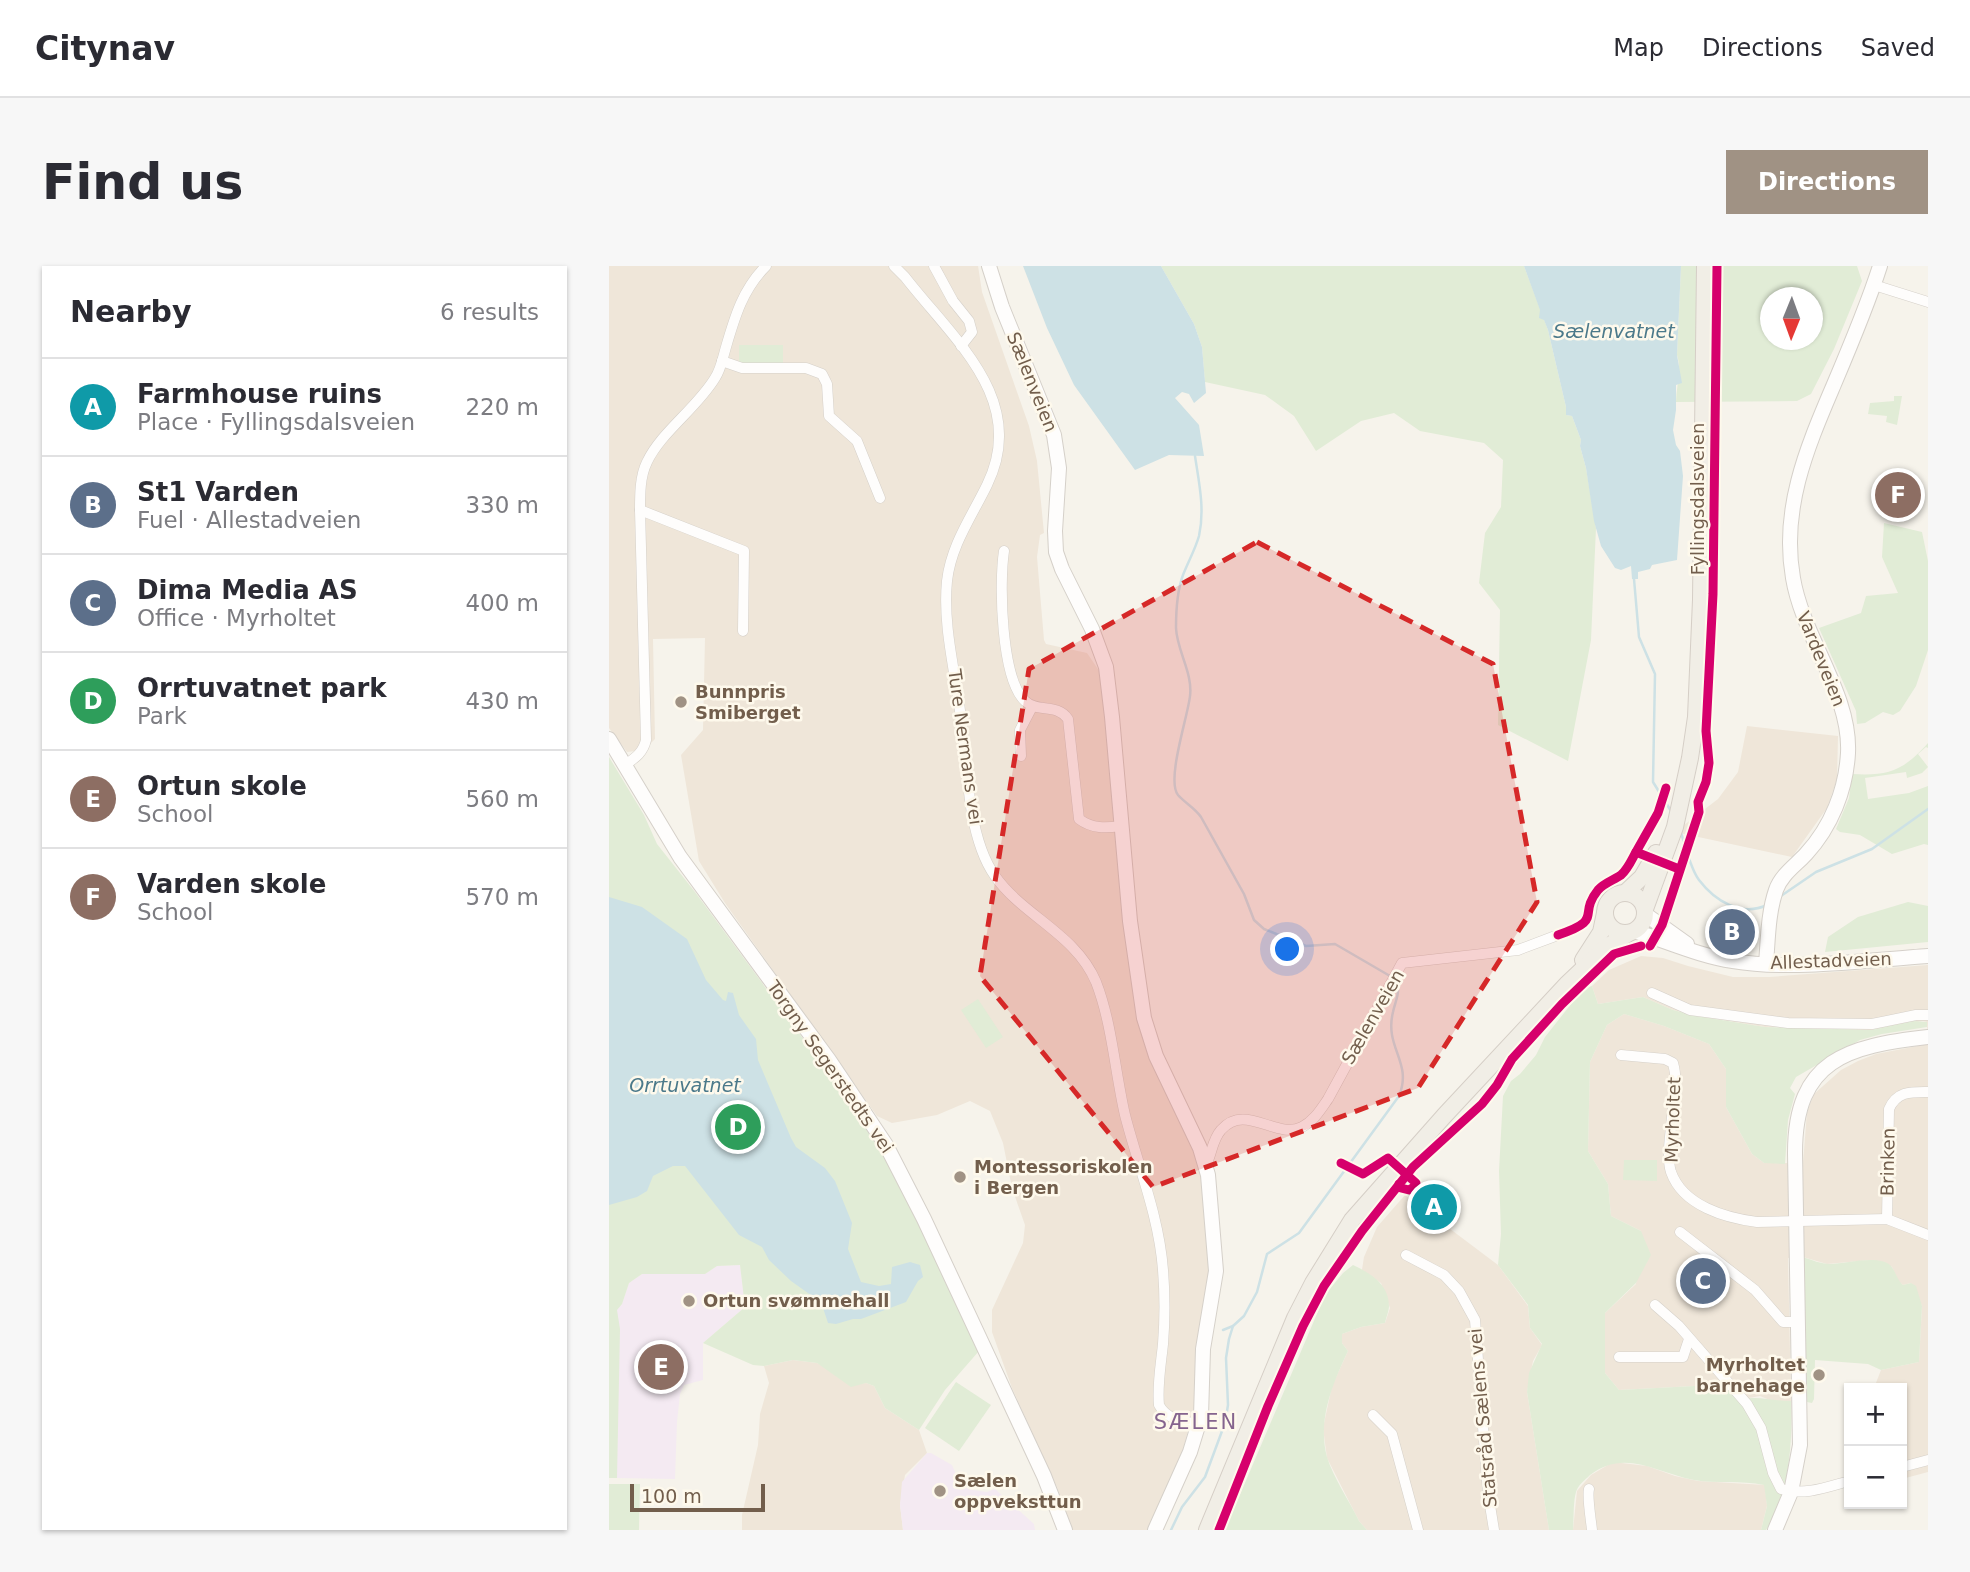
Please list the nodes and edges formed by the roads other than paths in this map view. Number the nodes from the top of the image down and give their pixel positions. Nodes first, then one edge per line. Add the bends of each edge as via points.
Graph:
1 (766, 266) edge
2 (894, 266) edge
3 (934, 266) edge
4 (989, 266) edge
5 (1705, 266) edge
6 (1881, 266) edge
7 (1874, 285) junction
8 (1928, 302) edge
9 (961, 346) junction
10 (722, 361) junction
11 (880, 498) dead end
12 (640, 510) junction
13 (1004, 551) dead end
14 (743, 631) dead end
15 (1032, 707) junction
16 (609, 739) edge
17 (1021, 756) dead end
18 (625, 765) junction
19 (1681, 800) junction
20 (1121, 827) junction
21 (1625, 893) junction
22 (1645, 911) junction
23 (1605, 913) junction
24 (1632, 932) junction
25 (1558, 935) dead end
26 (1693, 949) junction
27 (1928, 956) edge
28 (1766, 964) junction
29 (1568, 983) junction
30 (1652, 993) dead end
31 (1928, 1015) edge
32 (1928, 1037) edge
33 (1621, 1055) dead end
34 (1928, 1092) edge
35 (1206, 1165) junction
36 (1887, 1219) junction
37 (1797, 1222) junction
38 (1680, 1233) dead end
39 (1928, 1234) edge
40 (1406, 1255) dead end
41 (1655, 1305) dead end
42 (1799, 1322) junction
43 (1689, 1339) junction
44 (1619, 1357) dead end
45 (1373, 1415) dead end
46 (1199, 1424) junction
47 (1928, 1460) edge
48 (1907, 1466) edge
49 (1844, 1482) edge
50 (1589, 1489) dead end
51 (1791, 1492) junction
52 (1065, 1530) edge
53 (1155, 1530) edge
54 (1207, 1530) edge
55 (1418, 1530) edge
56 (1494, 1530) edge
57 (1592, 1530) edge
58 (1775, 1530) edge

1 - 10 street via 743,296
2 - 9 street, Ture Nermans vei
3 - 9 street via 972,332
4 - 20 main road, Sælenveien via 1054,435 1059,468 1056,552 1106,667
5 - 19 main road, Fyllingsdalsveien via 1700,645 1693,737
6 - 7 main road, Vardeveien
7 - 8 street
7 - 28 main road, Vardeveien via 1803,460 1791,518 1790,557 1797,597 1843,715 1848,742 1845,774 1821,835 1776,890
9 - 46 street, Ture Nermans vei via 995,401 1000,441 989,482 957,544 947,581 973,818 994,875 1062,936 1095,981 1161,1250 1165,1318 1159,1405 1174,1419
10 - 11 street via 742,368 806,368 822,373 829,416 857,441
10 - 12 street via 718,375 699,400 651,453 642,480
12 - 14 street via 744,551
12 - 18 street via 646,740 645,748
13 - 15 street via 1005,642 1015,687
15 - 17 street via 1020,730
15 - 20 street via 1052,708 1068,719 1079,819 1099,828
16 - 18 main road, Torgny Segerstedts vei
18 - 52 main road, Torgny Segerstedts vei via 680,857 886,1145 1030,1445
19 - 21 main road, Fyllingsdalsveien via 1648,868
19 - 22 main road, Fyllingsdalsveien
20 - 35 main road, Sælenveien via 1144,1018 1156,1056
21 - 22 main road via 1637,897
21 - 23 main road via 1613,897
22 - 24 main road via 1642,923
22 - 26 main road, Allestadveien
23 - 24 main road via 1613,929
23 - 29 main road via 1601,932
24 - 26 main road, Allestadveien
24 - 29 main road via 1605,948
25 - 35 street, Sælenveien via 1518,950 1402,964 1314,1118 1293,1130 1252,1120 1233,1121 1220,1132
26 - 28 main road, Allestadveien via 1731,961
27 - 28 main road, Allestadveien
29 - 54 main road via 1352,1220 1336,1244 1296,1318
30 - 31 street via 1690,1010 1788,1023 1872,1024
32 - 37 main road via 1857,1049 1835,1061 1811,1085 1795,1132
33 - 37 street, Myrholtet via 1673,1063 1670,1164 1684,1190 1708,1209 1737,1219
34 - 36 street, Brinken via 1902,1094 1889,1110
35 - 46 main road, Sælenveien via 1216,1271 1203,1349
36 - 37 street
36 - 39 street
37 - 42 main road
38 - 42 street via 1755,1290 1783,1322
40 - 56 street, Statsråd Sælens vei via 1444,1275 1475,1320
41 - 43 street
42 - 51 main road via 1801,1432
43 - 44 street via 1683,1357
43 - 51 street via 1757,1420 1777,1484
45 - 55 street via 1392,1434
46 - 53 main road, Sælenveien
47 - 48 street
49 - 51 street
50 - 57 street
51 - 58 main road

